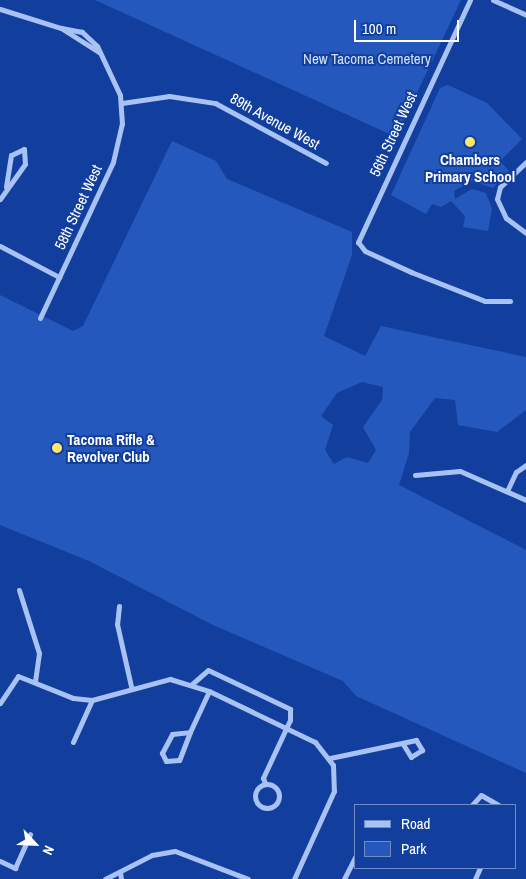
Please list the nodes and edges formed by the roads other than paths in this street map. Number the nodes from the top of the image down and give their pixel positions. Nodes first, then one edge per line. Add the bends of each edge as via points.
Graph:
1 (470, 0) edge
2 (493, 0) edge
3 (0, 9) edge
4 (526, 15) edge
5 (122, 103) junction
6 (526, 162) edge
7 (326, 163) dead end
8 (6, 188) junction
9 (0, 198) edge
10 (526, 233) edge
11 (0, 246) edge
12 (59, 277) junction
13 (510, 301) dead end
14 (40, 318) dead end
15 (526, 465) edge
16 (415, 475) dead end
17 (506, 491) junction
18 (526, 500) edge
19 (20, 590) dead end
20 (119, 606) dead end
21 (35, 682) junction
22 (192, 684) junction
23 (131, 686) junction
24 (209, 691) junction
25 (92, 700) junction
26 (0, 703) edge
27 (285, 728) junction
28 (190, 732) junction
29 (73, 742) dead end
30 (403, 744) dead end
31 (330, 758) junction
32 (265, 784) junction
33 (473, 804) edge
34 (496, 804) edge
35 (30, 834) dead end
36 (354, 859) edge
37 (0, 861) edge
38 (120, 872) junction
39 (105, 879) edge
40 (121, 879) edge
41 (248, 879) edge
42 (294, 879) edge
43 (344, 879) edge

1 - 13 street, 56th Street West via 359,234 365,251 485,301
2 - 4 street
3 - 5 street via 82,32 99,52
5 - 7 street, 89th Avenue West via 169,96 216,104
5 - 12 street, 58th Street West via 116,153
6 - 10 street via 500,188 497,199 506,218
8 - 8 street via 25,164 24,149 11,155
8 - 9 street
11 - 12 street
12 - 14 street, 58th Street West
15 - 17 street via 516,472
16 - 17 street via 460,471
17 - 18 street
19 - 21 street via 40,653
20 - 23 street via 117,624
21 - 25 street via 73,698
21 - 26 street via 18,676
22 - 23 street via 170,679
22 - 24 street
22 - 27 street via 204,671 220,674 290,709
23 - 25 street
24 - 27 street
24 - 28 street
25 - 29 street
27 - 31 street via 315,742
27 - 32 street via 263,778
28 - 28 street via 172,734 162,754 166,761 179,760
30 - 31 street
31 - 42 street via 334,769 334,791
32 - 32 street via 279,794 278,801 269,808 261,806 255,796
33 - 34 street via 481,795
35 - 37 street via 14,868
36 - 43 street
38 - 39 street
38 - 40 street
38 - 41 street via 160,852 175,851

